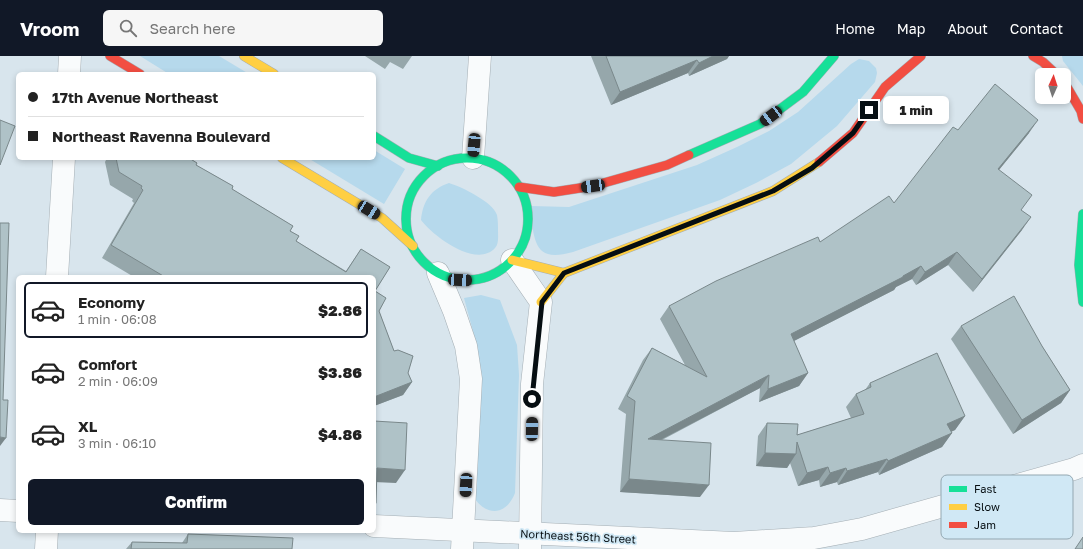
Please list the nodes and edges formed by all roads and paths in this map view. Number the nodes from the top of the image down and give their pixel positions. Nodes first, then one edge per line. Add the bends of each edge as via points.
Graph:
1 (70, 56) edge
2 (110, 56) edge
3 (244, 56) edge
4 (480, 56) edge
5 (834, 56) edge
6 (921, 56) edge
7 (1033, 56) edge
8 (1050, 68) edge
9 (69, 72) edge
10 (137, 72) edge
11 (271, 72) edge
12 (1071, 94) edge
13 (1083, 118) edge
14 (376, 137) edge
15 (473, 158) junction
16 (64, 160) edge
17 (285, 160) edge
18 (438, 166) junction
19 (520, 187) junction
20 (1083, 214) edge
21 (413, 247) junction
22 (512, 260) junction
23 (438, 273) junction
24 (564, 273) junction
25 (57, 275) edge
26 (542, 302) junction
27 (1083, 302) edge
28 (1083, 465) edge
29 (1053, 475) edge
30 (941, 507) edge
31 (0, 510) edge
32 (16, 511) edge
33 (376, 526) edge
34 (47, 533) edge
35 (463, 540) edge
36 (530, 541) edge
37 (46, 549) edge

1 - 9 street
2 - 10 main road
3 - 11 main road
4 - 15 street
5 - 19 main road via 803,92 760,124 667,165 593,186 554,192
6 - 24 main road via 885,87 853,133 812,168 773,191
7 - 8 main road
12 - 13 main road
14 - 18 main road via 409,158
15 - 18 main road via 455,160
15 - 19 main road via 493,164 510,175
16 - 25 street
17 - 21 main road via 382,218
18 - 21 main road via 425,175 410,198 406,224
19 - 22 main road via 529,217 528,228 522,248
20 - 27 main road via 1079,265
21 - 23 main road via 425,263
22 - 23 main road via 495,274 472,280 449,278
22 - 24 main road
22 - 26 street
23 - 35 street via 466,346 471,379
24 - 26 main road
26 - 36 street via 532,384
28 - 29 street, Northeast 56th Street
30 - 36 street, Northeast 56th Street via 862,529 774,542
31 - 32 street
33 - 35 street, Northeast 56th Street
34 - 37 street
35 - 36 street, Northeast 56th Street

